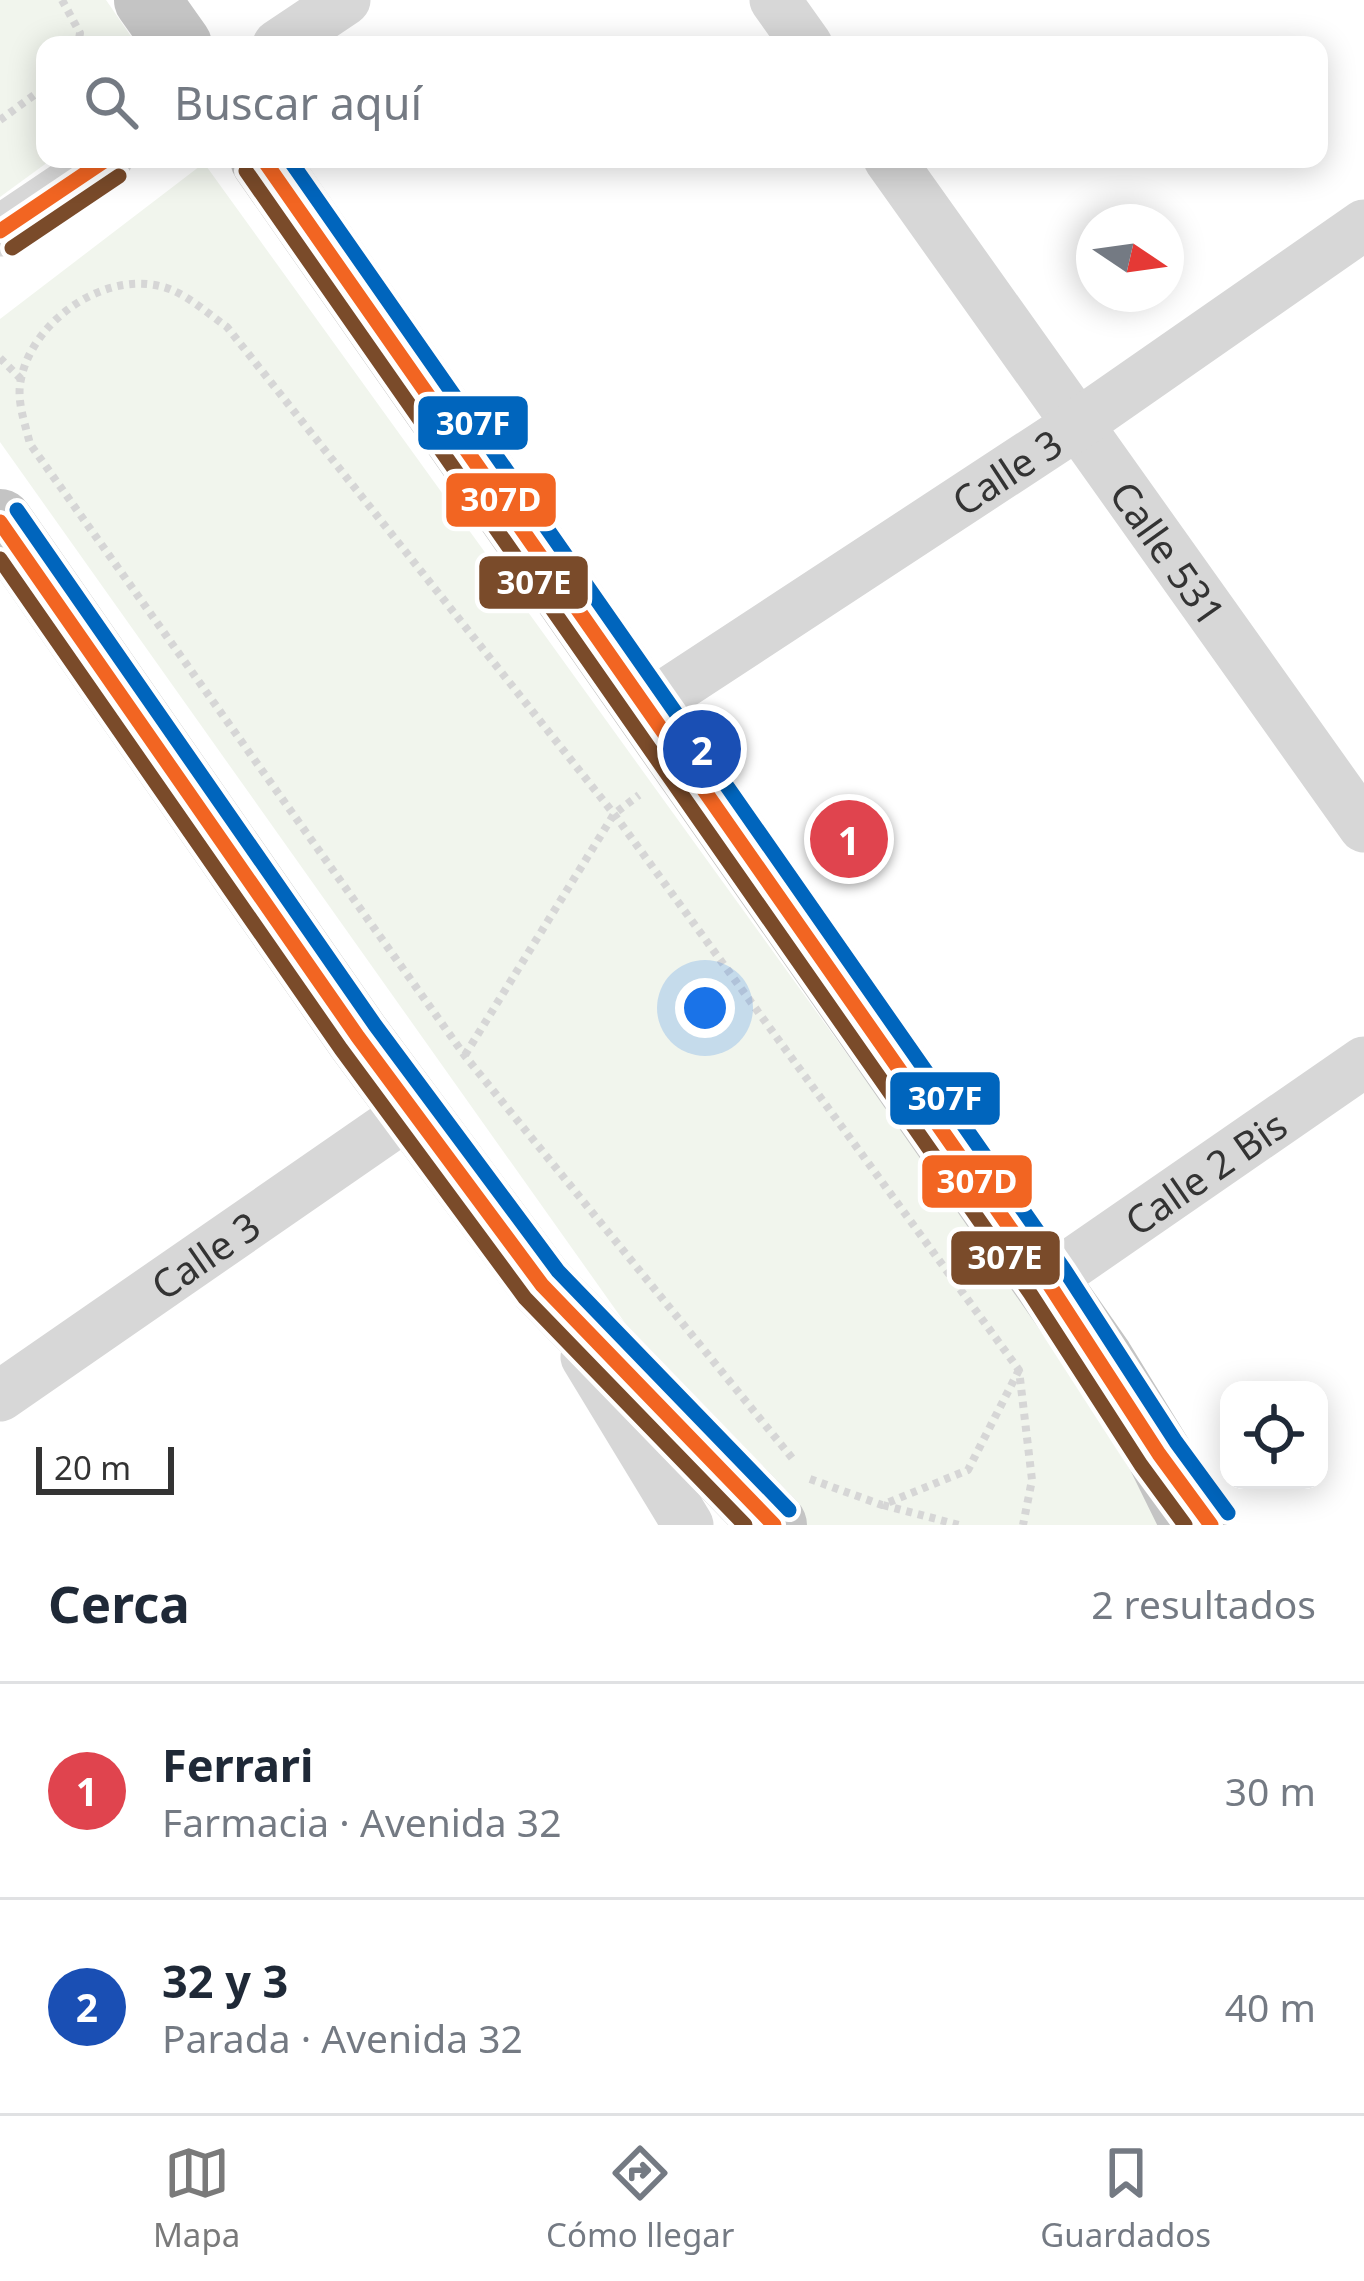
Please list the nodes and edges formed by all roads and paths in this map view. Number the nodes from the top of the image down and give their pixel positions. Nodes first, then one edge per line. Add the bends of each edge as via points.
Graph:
1 (62, 0) edge
2 (147, 0) edge
3 (344, 0) edge
4 (775, 0) edge
5 (80, 36) edge
6 (173, 36) edge
7 (291, 36) edge
8 (801, 36) edge
9 (36, 93) edge
10 (0, 120) edge
11 (94, 168) edge
12 (269, 168) edge
13 (895, 168) edge
14 (1364, 225) edge
15 (0, 231) edge
16 (0, 358) edge
17 (21, 379) junction
18 (1078, 424) junction
19 (0, 522) edge
20 (645, 708) junction
21 (686, 762) junction
22 (614, 814) junction
23 (1364, 827) edge
24 (465, 1056) junction
25 (1364, 1062) edge
26 (412, 1111) junction
27 (1047, 1281) junction
28 (542, 1285) junction
29 (1019, 1370) junction
30 (0, 1396) edge
31 (1159, 1454) junction
32 (882, 1505) junction
33 (688, 1525) edge
34 (774, 1525) edge
35 (959, 1525) edge
36 (1023, 1525) edge
37 (1194, 1525) edge
38 (1211, 1525) edge

1 - 5 path
2 - 6 highway
3 - 7 street
4 - 8 street
9 - 10 path
11 - 15 street
12 - 20 highway
13 - 18 street, Calle 531
14 - 18 street, Calle 3
16 - 17 path
17 - 22 path via 57,317 117,287 173,290 227,327
17 - 24 path via 30,443
18 - 20 street, Calle 3
18 - 23 street, Calle 531
19 - 26 highway
20 - 21 highway
21 - 22 path
21 - 27 highway
22 - 24 path
22 - 29 path
24 - 32 path via 810,1479
25 - 27 street, Calle 2 Bis
26 - 28 highway
26 - 30 street, Calle 3
27 - 31 highway
28 - 33 street
28 - 34 highway
29 - 32 path via 968,1470
29 - 36 path via 1033,1480
31 - 37 highway
31 - 38 street
32 - 35 path

